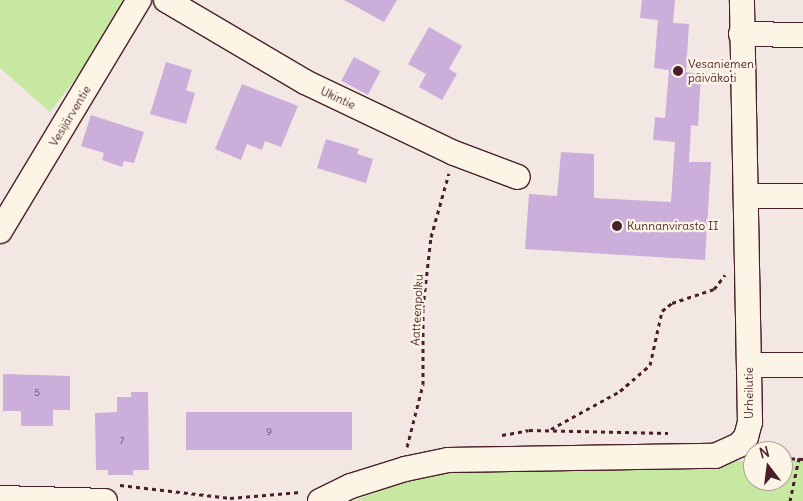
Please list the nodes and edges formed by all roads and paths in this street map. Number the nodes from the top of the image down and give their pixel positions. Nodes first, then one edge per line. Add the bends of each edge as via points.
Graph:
1 (139, 0) edge
2 (166, 0) edge
3 (742, 0) edge
4 (740, 34) junction
5 (803, 35) edge
6 (454, 153) junction
7 (518, 177) dead end
8 (746, 196) junction
9 (803, 196) edge
10 (0, 231) edge
11 (726, 274) dead end
12 (749, 365) junction
13 (803, 365) edge
14 (550, 430) junction
15 (675, 433) dead end
16 (500, 436) dead end
17 (415, 450) dead end
18 (801, 458) edge
19 (111, 493) edge
20 (315, 496) edge
21 (0, 498) edge
22 (239, 499) edge
23 (790, 501) edge

1 - 10 street, Vesijärventie
2 - 6 street, Ukintie via 305,82
3 - 4 street, Urheilutie
4 - 5 street
4 - 8 street, Urheilutie
6 - 7 street, Ukintie
6 - 17 path, Aatteenpolku via 431,238 423,307 423,384 406,452
8 - 9 street
8 - 12 street, Urheilutie
11 - 14 path via 714,289 672,303 662,311 650,365 620,391
12 - 13 street
12 - 20 street, Urheilutie via 750,422 746,437 739,445 715,456 448,460
14 - 15 path
14 - 16 path
18 - 23 path
19 - 21 street
19 - 22 path
20 - 22 path

